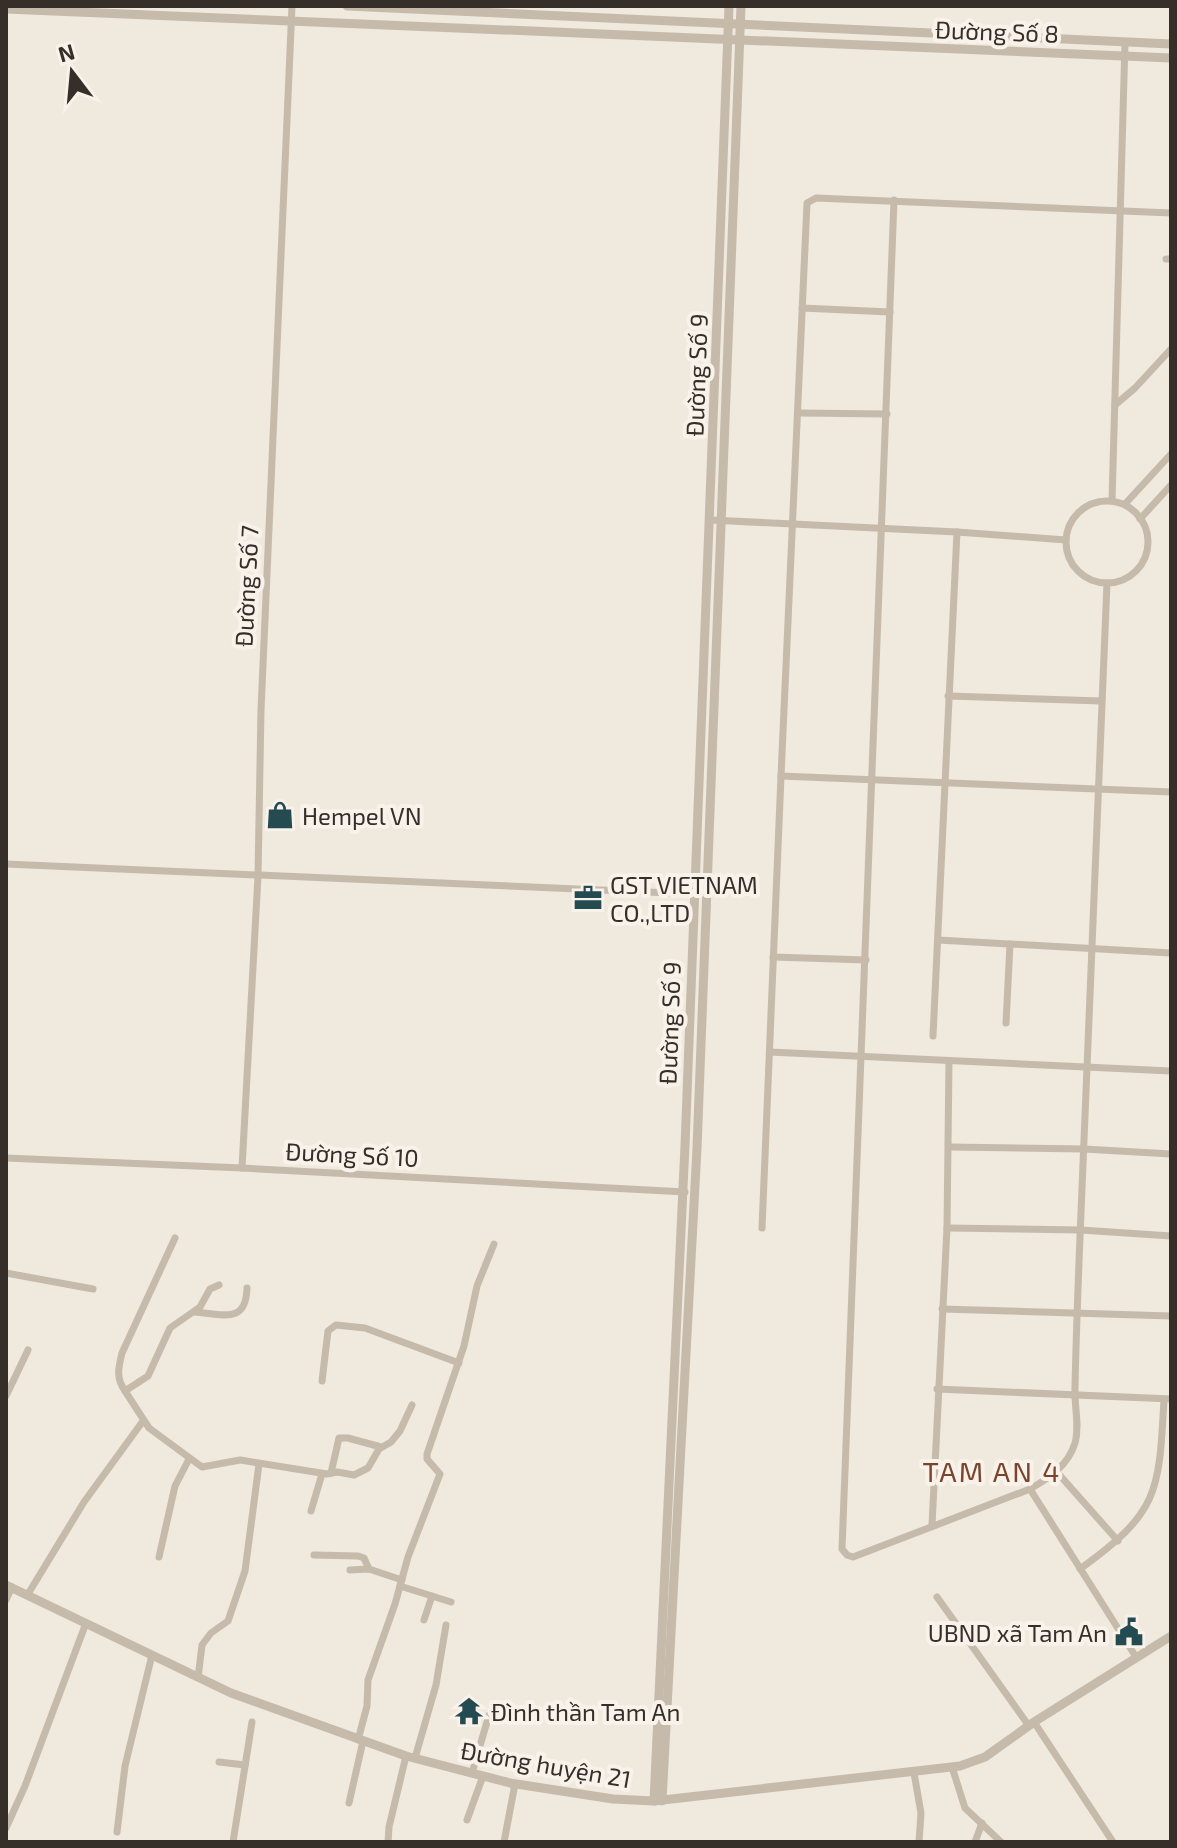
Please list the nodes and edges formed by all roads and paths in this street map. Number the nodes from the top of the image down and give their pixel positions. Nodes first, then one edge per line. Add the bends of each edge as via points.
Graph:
1 (292, 6) edge
2 (347, 6) edge
3 (729, 6) edge
4 (741, 6) edge
5 (6, 9) edge
6 (293, 20) junction
7 (728, 24) junction
8 (740, 24) junction
9 (730, 39) junction
10 (741, 40) junction
11 (1125, 43) junction
12 (1171, 44) edge
13 (1123, 56) junction
14 (1171, 58) edge
15 (894, 200) junction
16 (1121, 210) junction
17 (1171, 213) edge
18 (802, 308) junction
19 (890, 312) junction
20 (1171, 349) edge
21 (1115, 405) junction
22 (798, 413) junction
23 (887, 414) junction
24 (1171, 454) edge
25 (1171, 485) edge
26 (1112, 501) junction
27 (1125, 504) junction
28 (1140, 519) junction
29 (710, 520) junction
30 (722, 521) junction
31 (793, 524) junction
32 (881, 528) junction
33 (957, 532) junction
34 (1066, 540) junction
35 (1107, 583) junction
36 (948, 696) junction
37 (1101, 701) junction
38 (781, 776) junction
39 (872, 780) junction
40 (944, 784) junction
41 (1099, 790) junction
42 (1171, 792) edge
43 (6, 864) edge
44 (258, 876) junction
45 (693, 894) junction
46 (938, 940) junction
47 (1010, 944) junction
48 (1094, 949) junction
49 (1171, 953) edge
50 (773, 957) junction
51 (866, 960) junction
52 (1006, 1023) dead end
53 (933, 1036) dead end
54 (770, 1052) junction
55 (860, 1057) junction
56 (949, 1061) junction
57 (1086, 1067) junction
58 (1171, 1071) edge
59 (949, 1147) junction
60 (1084, 1149) junction
61 (1171, 1154) edge
62 (6, 1158) edge
63 (242, 1168) junction
64 (682, 1192) junction
65 (695, 1193) junction
66 (762, 1228) dead end
67 (947, 1228) junction
68 (1081, 1230) junction
69 (1171, 1236) edge
70 (175, 1238) dead end
71 (494, 1244) dead end
72 (6, 1273) edge
73 (219, 1285) dead end
74 (247, 1288) dead end
75 (93, 1289) dead end
76 (942, 1309) junction
77 (194, 1312) junction
78 (1077, 1313) junction
79 (1171, 1316) edge
80 (28, 1350) dead end
81 (459, 1363) junction
82 (322, 1381) dead end
83 (937, 1389) junction
84 (125, 1391) junction
85 (1075, 1394) junction
86 (6, 1396) edge
87 (1168, 1399) edge
88 (412, 1405) dead end
89 (143, 1421) junction
90 (381, 1447) junction
91 (189, 1459) junction
92 (259, 1464) junction
93 (1056, 1471) junction
94 (326, 1474) junction
95 (1030, 1489) junction
96 (311, 1511) dead end
97 (932, 1525) junction
98 (1118, 1541) junction
99 (314, 1555) dead end
100 (159, 1557) dead end
101 (369, 1569) junction
102 (1080, 1569) junction
103 (350, 1570) dead end
104 (401, 1583) junction
105 (9, 1586) edge
106 (28, 1594) junction
107 (432, 1596) junction
108 (937, 1597) dead end
109 (6, 1600) edge
110 (451, 1602) dead end
111 (424, 1620) dead end
112 (86, 1623) junction
113 (446, 1625) dead end
114 (1171, 1636) edge
115 (152, 1655) junction
116 (1136, 1657) junction
117 (198, 1678) junction
118 (489, 1715) dead end
119 (252, 1722) dead end
120 (1032, 1724) junction
121 (360, 1740) junction
122 (410, 1757) junction
123 (219, 1762) dead end
124 (245, 1765) junction
125 (952, 1767) junction
126 (472, 1773) junction
127 (914, 1773) junction
128 (483, 1776) junction
129 (515, 1784) junction
130 (658, 1801) junction
131 (349, 1803) dead end
132 (467, 1820) dead end
133 (982, 1823) junction
134 (6, 1828) edge
135 (117, 1832) dead end
136 (233, 1842) edge
137 (388, 1842) edge
138 (504, 1842) edge
139 (919, 1842) edge
140 (975, 1842) edge
141 (1001, 1842) edge
142 (1113, 1842) edge

1 - 6 street, Đường Số 7
2 - 7 street, Đường Số 8
3 - 7 street, Đường Số 9
4 - 8 street, Đường Số 9
5 - 6 street, Đường Số 8
6 - 9 street, Đường Số 8
6 - 44 street, Đường Số 7 via 261,694
7 - 8 street, Đường Số 8
7 - 9 street, Đường Số 9
8 - 10 street, Đường Số 9
8 - 11 street, Đường Số 8
9 - 10 street, Đường Số 8
9 - 29 street, Đường Số 9
10 - 13 street, Đường Số 8
10 - 30 street, Đường Số 9
11 - 12 street, Đường Số 8
11 - 13 street
13 - 14 street, Đường Số 8
13 - 16 street
15 - 16 street
15 - 18 street via 816,198 807,203
15 - 19 street
16 - 17 street
16 - 21 street
18 - 19 street
18 - 22 street
19 - 23 street
20 - 21 street
21 - 26 street
22 - 23 street
22 - 31 street
23 - 32 street
24 - 27 street
25 - 28 street
26 - 27 street
26 - 34 street via 1083,509
27 - 28 street
28 - 35 street via 1148,541 1143,562 1128,577
29 - 30 street
29 - 45 street, Đường Số 9
30 - 31 street
30 - 65 street, Đường Số 9
31 - 32 street
31 - 38 street
32 - 33 street
32 - 39 street
33 - 34 street
33 - 36 street
34 - 35 street via 1080,573
35 - 37 street
36 - 37 street
36 - 40 street
37 - 41 street
38 - 39 street
38 - 50 street
39 - 40 street
39 - 51 street
40 - 41 street
40 - 46 street
41 - 42 street
41 - 48 street
43 - 44 street
44 - 45 street
44 - 63 street, Đường Số 7
45 - 64 street, Đường Số 9
46 - 47 street
46 - 53 street
47 - 48 street
47 - 52 street
48 - 49 street
48 - 57 street
50 - 51 street
50 - 54 street
51 - 55 street
54 - 55 street
54 - 66 street
55 - 56 street
55 - 97 street via 842,1549 853,1557
56 - 57 street
56 - 59 street
57 - 58 street
57 - 60 street
59 - 60 street
59 - 67 street
60 - 61 street
60 - 68 street
62 - 63 street, Đường Số 10
63 - 64 street, Đường Số 10
64 - 65 street, Đường Số 10
64 - 130 street, Đường Số 9
65 - 130 street, Đường Số 9
67 - 68 street
67 - 76 street
68 - 69 street
68 - 78 street
70 - 84 street via 122,1353 117,1372
71 - 81 street via 477,1286
72 - 75 street
73 - 77 street
74 - 77 street via 239,1313
76 - 78 street
76 - 83 street
77 - 84 street via 170,1328 144,1381
78 - 79 street
78 - 85 street
80 - 86 street
81 - 82 street via 365,1328 336,1325 328,1331
81 - 104 street via 427,1454 440,1474
83 - 85 street
83 - 97 street
84 - 89 street
85 - 87 street
85 - 93 street via 1075,1444
87 - 98 street via 1153,1492
88 - 90 street via 400,1431
89 - 91 street
89 - 106 street via 84,1502
90 - 94 street via 363,1472
90 - 94 street via 342,1436
91 - 92 street via 209,1468 233,1460
91 - 100 street via 175,1486
92 - 94 street
92 - 117 street via 245,1571 228,1621 202,1645
93 - 95 street
93 - 98 street
94 - 96 street
95 - 97 street
95 - 102 street
98 - 102 street
99 - 101 street via 358,1556
101 - 103 street
101 - 104 street
102 - 116 street
104 - 107 street
104 - 121 street via 368,1680
105 - 106 street, Đường huyện 21
105 - 109 street
106 - 112 street, Đường huyện 21
107 - 110 street
107 - 111 street
108 - 120 street
112 - 115 street, Đường huyện 21
112 - 134 street
113 - 122 street via 436,1685
114 - 116 street, Đường huyện 21
115 - 117 street, Đường huyện 21
115 - 135 street via 125,1766
116 - 120 street, Đường huyện 21
117 - 121 street, Đường huyện 21
118 - 126 street
119 - 124 street
120 - 125 street, Đường huyện 21 via 985,1757
120 - 142 street
121 - 122 street, Đường huyện 21
121 - 131 street
122 - 126 street, Đường huyện 21
122 - 137 street
123 - 124 street
124 - 136 street
125 - 127 street, Đường huyện 21
125 - 133 street via 960,1799
126 - 128 street, Đường huyện 21
127 - 130 street, Đường huyện 21
127 - 139 street via 921,1813
128 - 129 street, Đường huyện 21
128 - 132 street
129 - 130 street, Đường huyện 21
129 - 138 street
133 - 140 street
133 - 141 street

